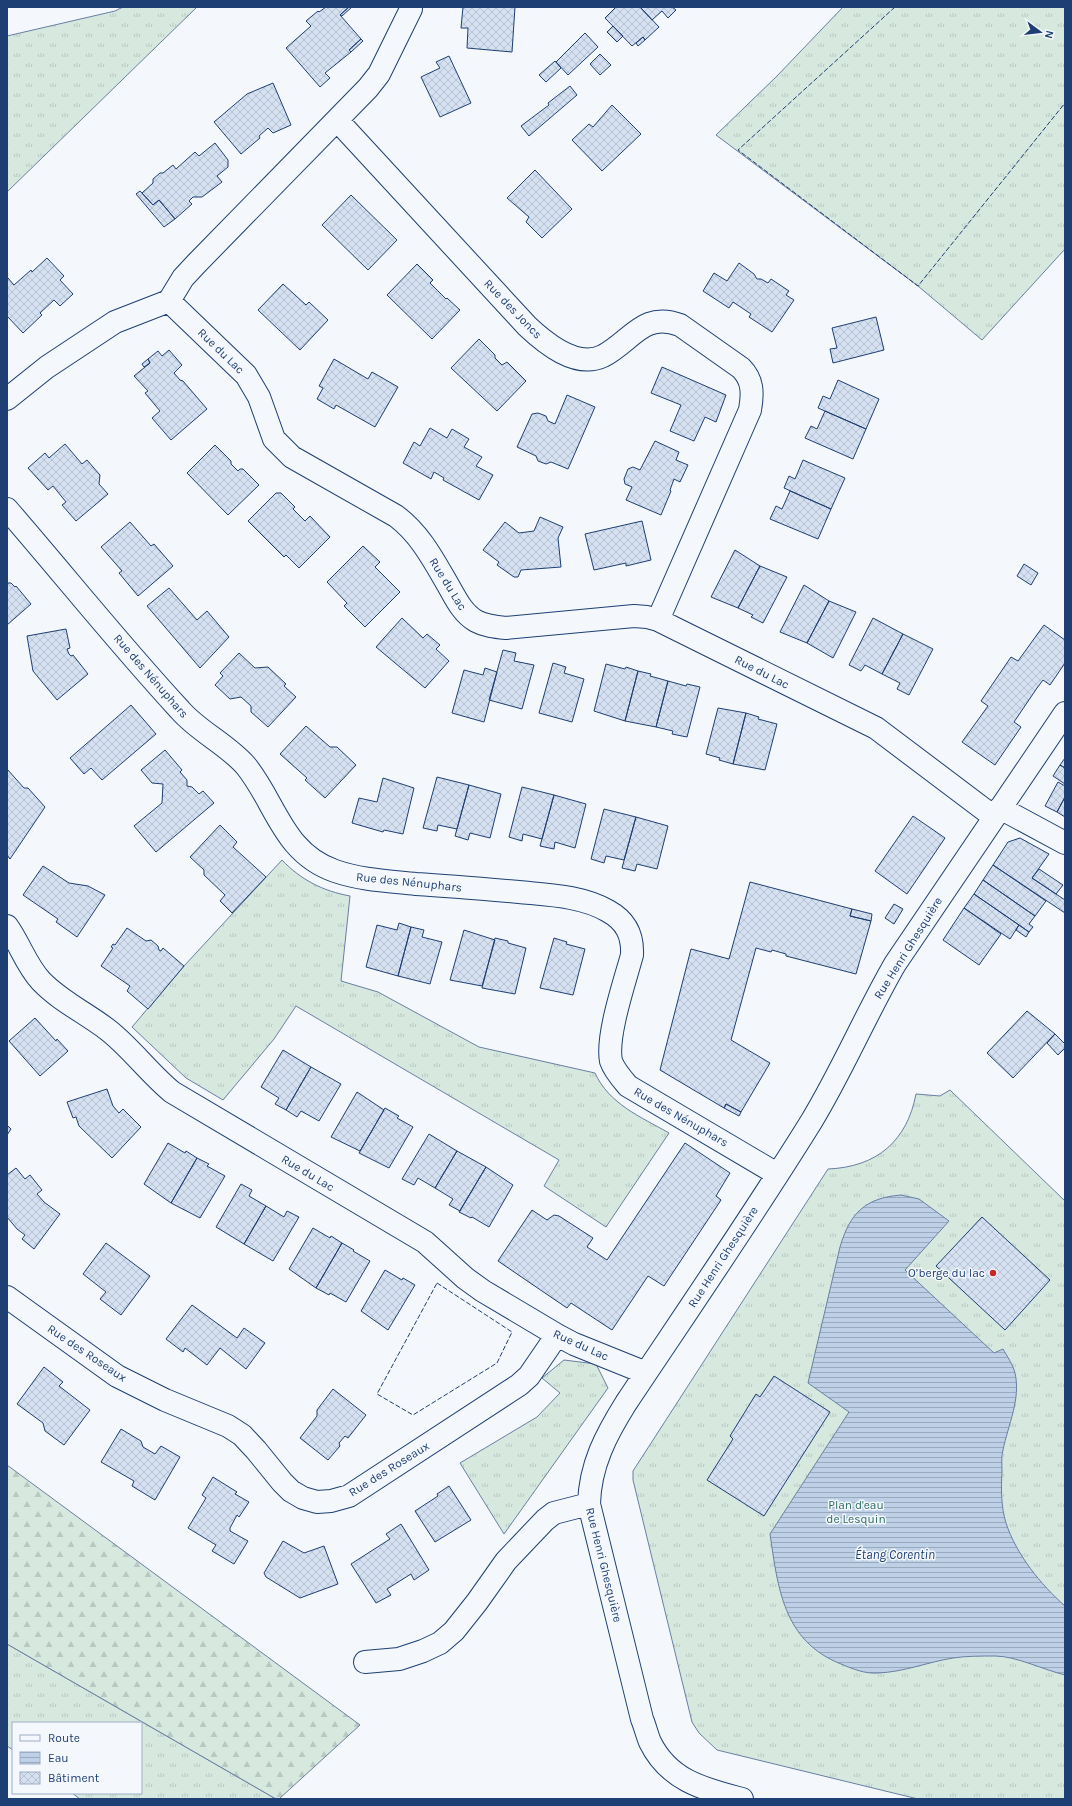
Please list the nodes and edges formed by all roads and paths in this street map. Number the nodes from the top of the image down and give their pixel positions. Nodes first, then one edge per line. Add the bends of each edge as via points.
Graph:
1 (411, 9) dead end
2 (338, 120) junction
3 (169, 301) junction
4 (7, 399) edge
5 (7, 509) edge
6 (658, 620) junction
7 (1065, 712) edge
8 (997, 812) junction
9 (1065, 843) edge
10 (7, 926) edge
11 (777, 1174) junction
12 (7, 1297) edge
13 (556, 1335) junction
14 (646, 1373) junction
15 (589, 1504) junction
16 (365, 1662) dead end
17 (742, 1799) edge

1 - 2 street via 379,74
2 - 3 street via 196,264 183,278
2 - 6 street, Rue des Joncs via 527,326 553,347 575,358 594,358 603,356 642,326 651,322 672,322 680,325 746,373 752,390 750,410
3 - 4 street via 114,322 47,367
3 - 6 street, Rue du Lac via 246,375 259,397 274,439 283,449 292,457 408,525 426,547 466,614 476,621 506,628 634,616
5 - 11 street, Rue des Nénuphars via 181,711 244,765 255,778 284,831 318,863 333,870 371,880 565,897 598,906 618,919 632,942 632,955 610,1048 612,1062 619,1075 628,1086
6 - 8 street, Rue du Lac via 876,728
7 - 8 street, Rue Henri Ghesquière
8 - 9 street, Rue du Lac
8 - 11 street, Rue Henri Ghesquière via 895,964 851,1052
10 - 13 street, Rue du Lac via 31,970 41,982 110,1031 172,1092 425,1242 483,1291
11 - 14 street, Rue Henri Ghesquière
12 - 13 street, Rue des Roseaux via 117,1376 228,1426 242,1435 291,1491 317,1502 349,1496 519,1385 529,1376
13 - 14 street, Rue du Lac
14 - 15 street, Rue Henri Ghesquière via 602,1445 592,1476
15 - 16 street via 554,1512 545,1520 506,1561 454,1632 440,1643 399,1659
15 - 17 street, Rue Henri Ghesquière via 650,1742 658,1755 681,1778 698,1786

